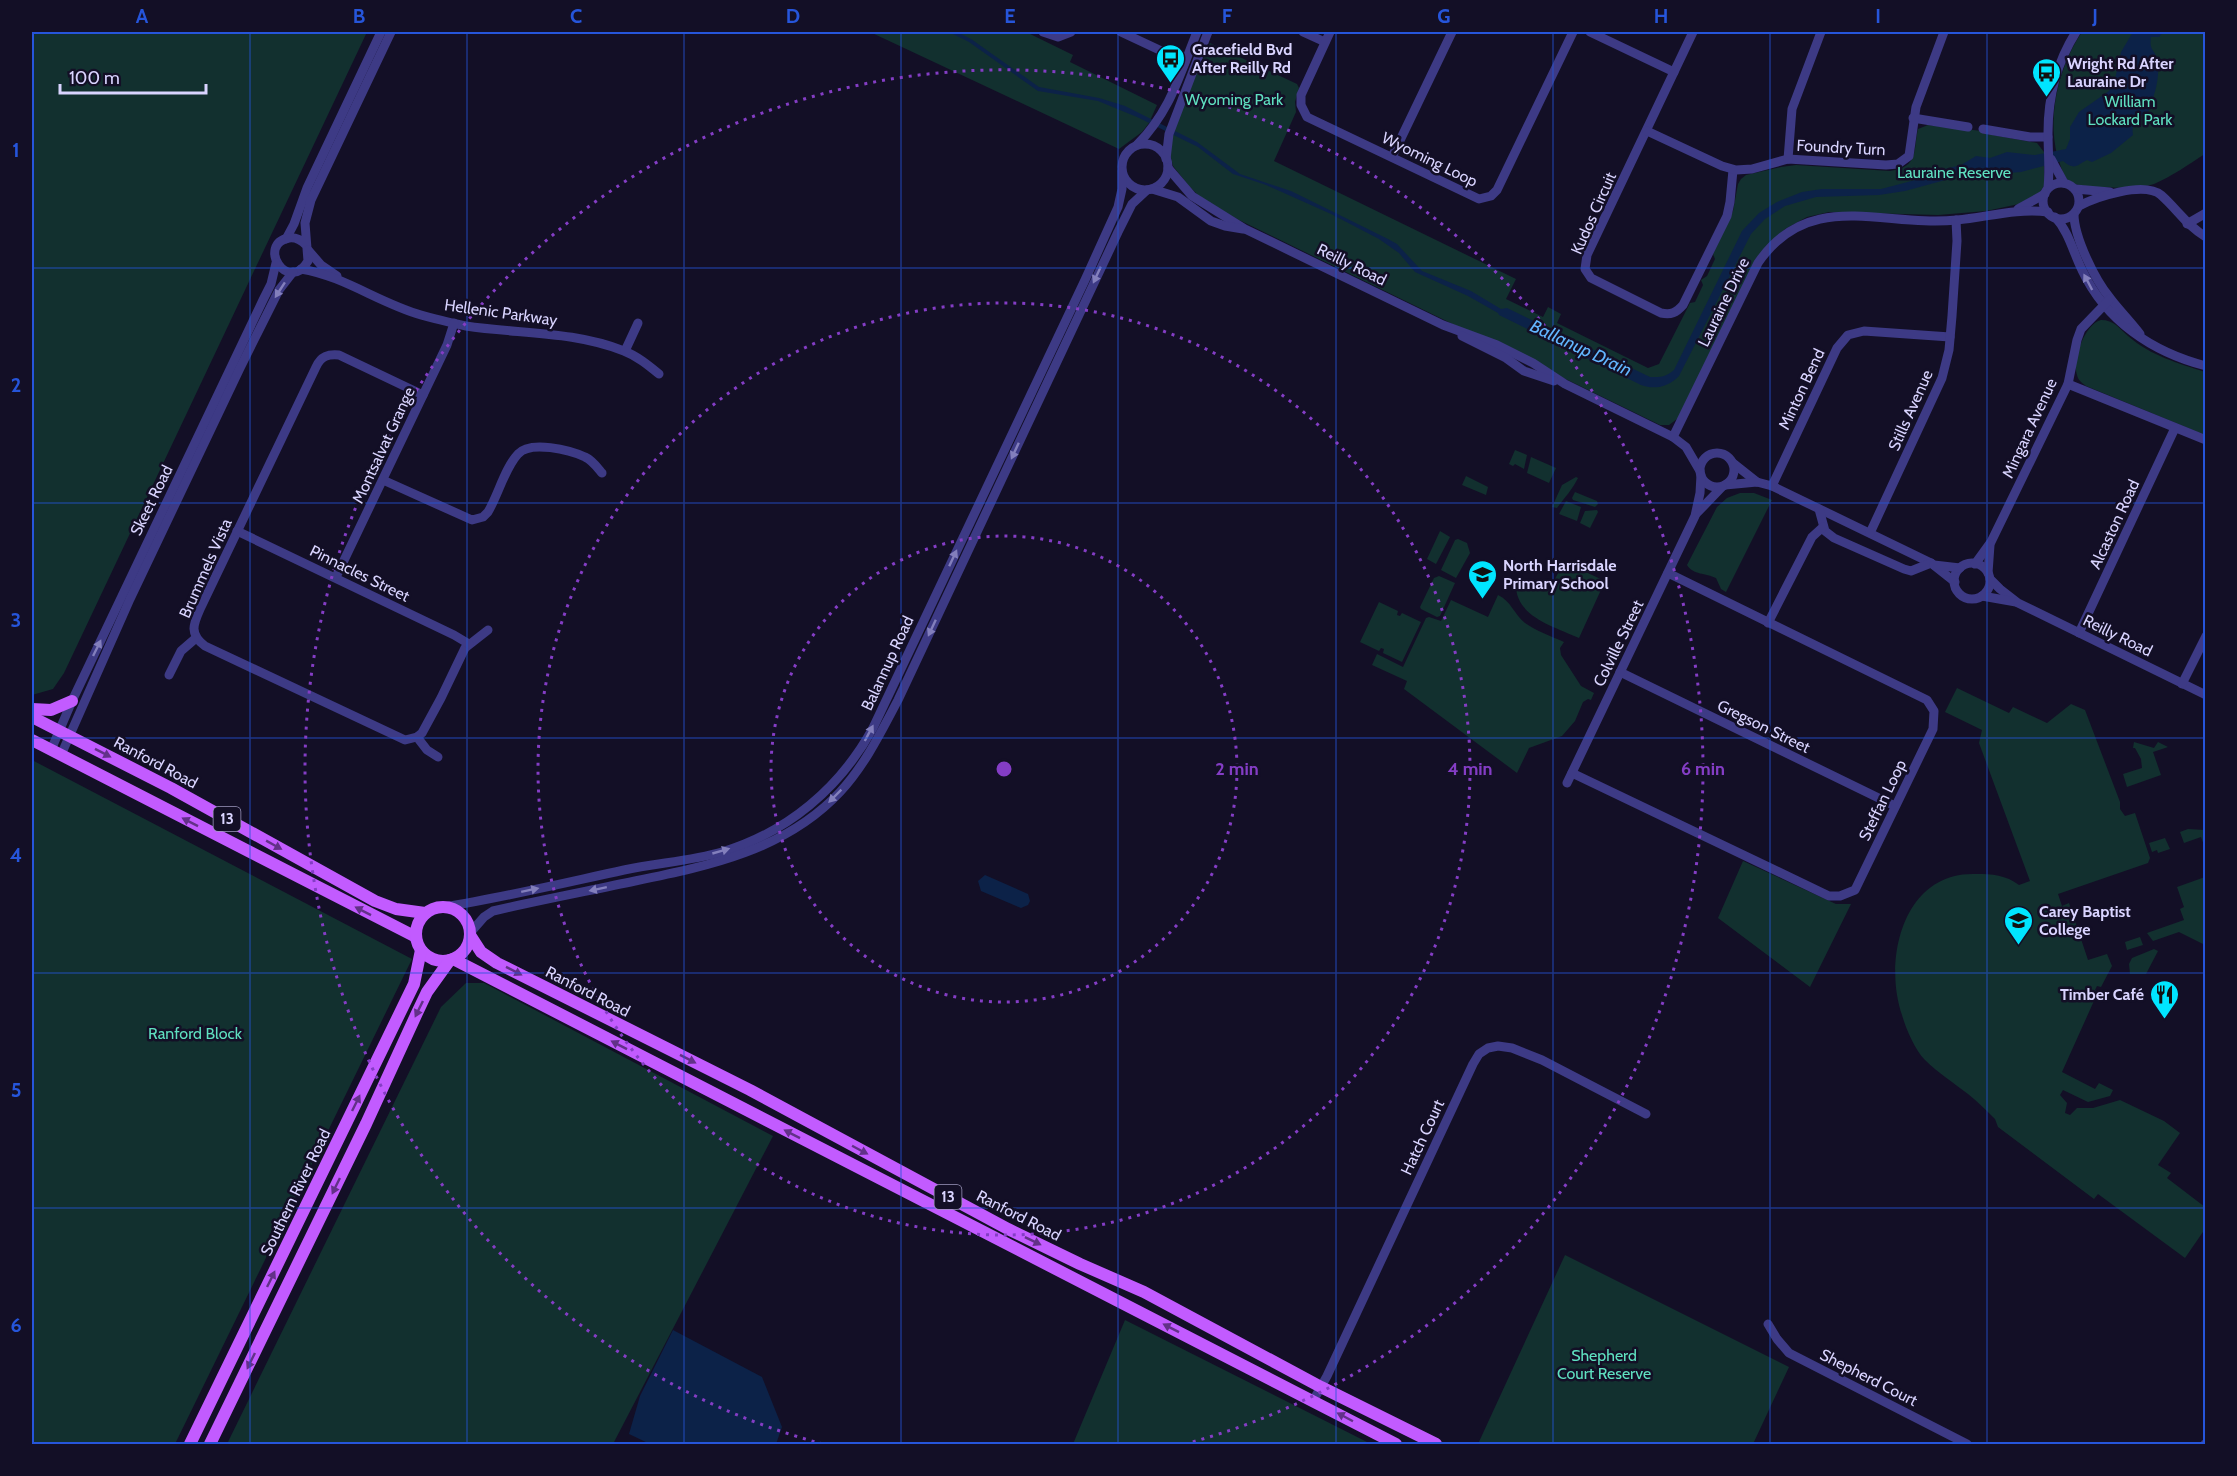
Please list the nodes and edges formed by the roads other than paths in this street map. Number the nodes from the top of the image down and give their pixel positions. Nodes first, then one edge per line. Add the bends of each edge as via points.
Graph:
1 (381, 32) edge
2 (391, 32) edge
3 (1043, 32) edge
4 (1071, 32) edge
5 (1121, 32) edge
6 (1197, 32) edge
7 (1208, 32) edge
8 (1303, 32) edge
9 (1330, 32) edge
10 (1452, 32) edge
11 (1573, 32) edge
12 (1590, 32) edge
13 (1694, 32) edge
14 (1821, 32) edge
15 (1944, 32) edge
16 (2076, 32) edge
17 (1325, 42) junction
18 (1185, 62) junction
19 (1674, 72) junction
20 (1913, 118) junction
21 (1968, 127) dead end
22 (1983, 129) dead end
23 (1647, 131) junction
24 (2049, 141) junction
25 (1137, 145) junction
26 (1392, 157) junction
27 (1788, 159) junction
28 (1167, 163) junction
29 (2052, 163) junction
30 (1733, 170) junction
31 (1122, 171) junction
32 (2064, 183) junction
33 (2075, 189) junction
34 (1149, 190) junction
35 (2047, 191) junction
36 (2118, 193) junction
37 (2076, 210) junction
38 (2013, 211) junction
39 (2205, 213) edge
40 (2051, 215) junction
41 (1956, 220) junction
42 (2187, 224) junction
43 (1245, 230) junction
44 (2205, 237) edge
45 (286, 239) junction
46 (307, 247) junction
47 (276, 263) junction
48 (297, 271) junction
49 (339, 279) junction
50 (2106, 302) junction
51 (454, 323) junction
52 (638, 323) dead end
53 (1950, 337) junction
54 (625, 351) junction
55 (2205, 366) edge
56 (658, 374) dead end
57 (2068, 384) junction
58 (423, 395) junction
59 (2175, 428) junction
60 (1674, 437) junction
61 (2205, 440) edge
62 (1686, 447) junction
63 (1714, 454) junction
64 (1732, 462) junction
65 (602, 473) dead end
66 (1701, 473) junction
67 (383, 480) junction
68 (1757, 482) junction
69 (1724, 486) junction
70 (1772, 486) junction
71 (1820, 509) junction
72 (1695, 516) junction
73 (1823, 527) junction
74 (237, 531) junction
75 (1870, 533) junction
76 (1991, 542) junction
77 (1933, 564) junction
78 (1975, 564) junction
79 (1960, 568) junction
80 (1668, 573) junction
81 (1989, 576) junction
82 (336, 578) junction
83 (1954, 582) junction
84 (1982, 596) junction
85 (2018, 603) junction
86 (1768, 623) junction
87 (488, 630) dead end
88 (2079, 633) junction
89 (2205, 636) edge
90 (196, 638) junction
91 (469, 644) junction
92 (1620, 672) junction
93 (169, 675) dead end
94 (897, 676) junction
95 (907, 681) junction
96 (2182, 684) junction
97 (2205, 695) edge
98 (72, 701) junction
99 (32, 709) edge
100 (32, 717) edge
101 (64, 733) junction
102 (417, 737) junction
103 (32, 740) edge
104 (56, 752) junction
105 (438, 757) dead end
106 (1572, 773) junction
107 (1567, 783) dead end
108 (1895, 806) junction
109 (445, 907) junction
110 (425, 913) junction
111 (470, 934) junction
112 (416, 937) junction
113 (421, 950) junction
114 (452, 960) junction
115 (1646, 1114) dead end
116 (1768, 1324) dead end
117 (1321, 1388) junction
118 (1313, 1401) junction
119 (190, 1444) edge
120 (210, 1444) edge
121 (1396, 1444) edge
122 (1436, 1444) edge
123 (1967, 1444) edge

1 - 45 street
2 - 46 street via 311,200 305,224
3 - 4 street via 1056,37
5 - 18 street
6 - 18 street
7 - 28 street via 1169,134
8 - 17 street
9 - 17 street, Wyoming Loop
10 - 26 street
11 - 26 street, Wyoming Loop via 1491,196 1472,197
12 - 19 street
13 - 19 street, Kudos Circuit
14 - 27 street via 1792,109
15 - 20 street, Foundry Turn
16 - 24 street via 2056,73
17 - 26 street, Wyoming Loop via 1301,92 1303,111 1312,120
18 - 25 street via 1161,117
19 - 23 street, Kudos Circuit
20 - 21 street
20 - 27 street, Foundry Turn via 1910,152 1898,164
22 - 24 street
23 - 30 street
23 - 30 street, Kudos Circuit via 1587,255 1585,269 1597,282 1661,314 1674,313 1683,305 1726,216
24 - 29 street
25 - 28 street via 1155,146
25 - 31 street via 1124,156
27 - 30 street, Foundry Turn
28 - 34 street via 1164,180
28 - 43 street, Reilly Road via 1192,196
29 - 32 street
29 - 35 street
31 - 34 street via 1127,183
94 -> 31 street, Balannup Road via 1118,207
32 - 33 street
32 - 35 street
33 - 36 street
33 - 37 street via 2079,197
34 - 43 street, Reilly Road via 1178,197 1211,221
34 -> 95 street, Balannup Road via 1132,204 1118,232
35 - 38 street, Lauraine Drive
35 - 40 street via 2044,204
36 - 37 street via 2091,200
36 - 42 street via 2143,189 2155,192
37 - 40 street via 2067,218
37 - 50 street via 2074,225
38 - 40 street, Lauraine Drive
38 - 41 street, Lauraine Drive
39 - 42 street
50 -> 40 street via 2090,287 2067,236
41 - 53 street, Stills Avenue
41 - 60 street, Lauraine Drive via 1838,216 1809,221 1782,236 1758,263
42 - 44 street
43 - 60 street, Reilly Road via 1446,326 1521,370 1565,384
45 - 46 street via 297,239
45 - 47 street via 275,252
46 - 48 street via 308,261
46 - 49 street, Hellenic Parkway
47 - 48 street via 285,270
98 -> 47 street, Skeet Road via 271,285
48 - 49 street, Hellenic Parkway
48 -> 101 street, Skeet Road via 279,290
49 - 51 street, Hellenic Parkway via 402,308
50 - 55 street via 2123,326 2173,356
50 - 57 street, Mingara Avenue via 2079,334
51 - 54 street, Hellenic Parkway via 567,336
51 - 58 street, Montsalvat Grange
52 - 54 street
53 - 70 street, Minton Bend via 1864,331 1848,335 1837,348
53 - 75 street, Stills Avenue via 1938,389
54 - 56 street, Hellenic Parkway
57 - 59 street
57 - 76 street, Mingara Avenue
58 - 67 street, Montsalvat Grange
58 - 74 street, Brummels Vista via 339,355 322,358
59 - 61 street
59 - 88 street, Alcaston Road
60 - 62 street, Reilly Road
62 - 63 street, Reilly Road
62 - 66 street, Reilly Road
63 - 64 street via 1726,455
63 - 66 street via 1705,459
64 - 68 street
64 - 69 street via 1734,475
65 - 67 street via 587,458 564,450 523,449 514,459 488,512 472,520
66 - 69 street via 1712,487
66 - 72 street, Colville Street
67 - 82 street, Montsalvat Grange
68 - 69 street
68 - 70 street
69 - 72 street, Colville Street
70 - 71 street
71 - 73 street
71 - 75 street
72 - 80 street, Colville Street
73 - 77 street via 1834,537 1904,569 1911,571
73 - 86 street via 1812,537
74 - 82 street, Pinnacles Street
74 - 90 street, Brummels Vista via 194,623
75 - 77 street
76 - 78 street, Mingara Avenue
76 - 81 street, Mingara Avenue
77 - 79 street
77 - 83 street
78 - 79 street
78 - 81 street via 1985,568
79 - 83 street
80 - 86 street, Steffan Loop
80 - 92 street, Colville Street
81 - 84 street via 1989,589
81 - 85 street, Reilly Road
82 - 91 street, Pinnacles Street
83 - 84 street via 1962,596
84 - 85 street, Reilly Road
85 - 88 street, Reilly Road
86 - 108 street, Steffan Loop via 1927,700 1932,706 1933,729
87 - 91 street
88 - 96 street, Reilly Road
89 - 96 street
90 - 93 street via 181,651
90 - 102 street, Brummels Vista via 205,646 398,738
91 - 102 street
92 - 106 street, Colville Street
92 - 108 street, Gregson Street
94 - 95 street
109 -> 94 street, Balannup Road via 721,852 762,836 801,813 844,771 868,736
95 -> 111 street, Balannup Road via 869,754 841,792 776,840 713,864 493,911
96 - 97 street, Reilly Road
98 - 99 main road via 51,710
98 - 101 street, Skeet Road
100 - 101 main road, Ranford Road / 13
101 - 104 street, Skeet Road
101 -> 110 main road, Ranford Road / 13 via 375,901
102 - 105 street
103 - 104 main road, 13
112 -> 104 main road, 13
106 - 107 street, Colville Street
106 - 108 street, Steffan Loop via 1829,896 1855,890
109 - 110 main road, 13
109 - 111 main road, 13 via 462,914
110 - 112 main road via 417,924
111 - 114 main road via 465,949
111 -> 117 main road, Ranford Road / 13 via 481,951 497,963 750,1090 1008,1229 1144,1292
112 - 113 main road
113 - 114 main road, 13 via 432,959
119 -> 113 main road, Southern River Road via 414,984
118 -> 114 main road, Ranford Road / 13
114 -> 120 main road, Southern River Road via 427,992
115 - 117 street, Hatch Court via 1524,1052 1497,1046 1479,1054
116 - 123 street, Shepherd Court via 1789,1353
117 - 118 street, Hatch Court
117 - 122 main road, Ranford Road / 13
121 -> 118 main road, Ranford Road / 13

